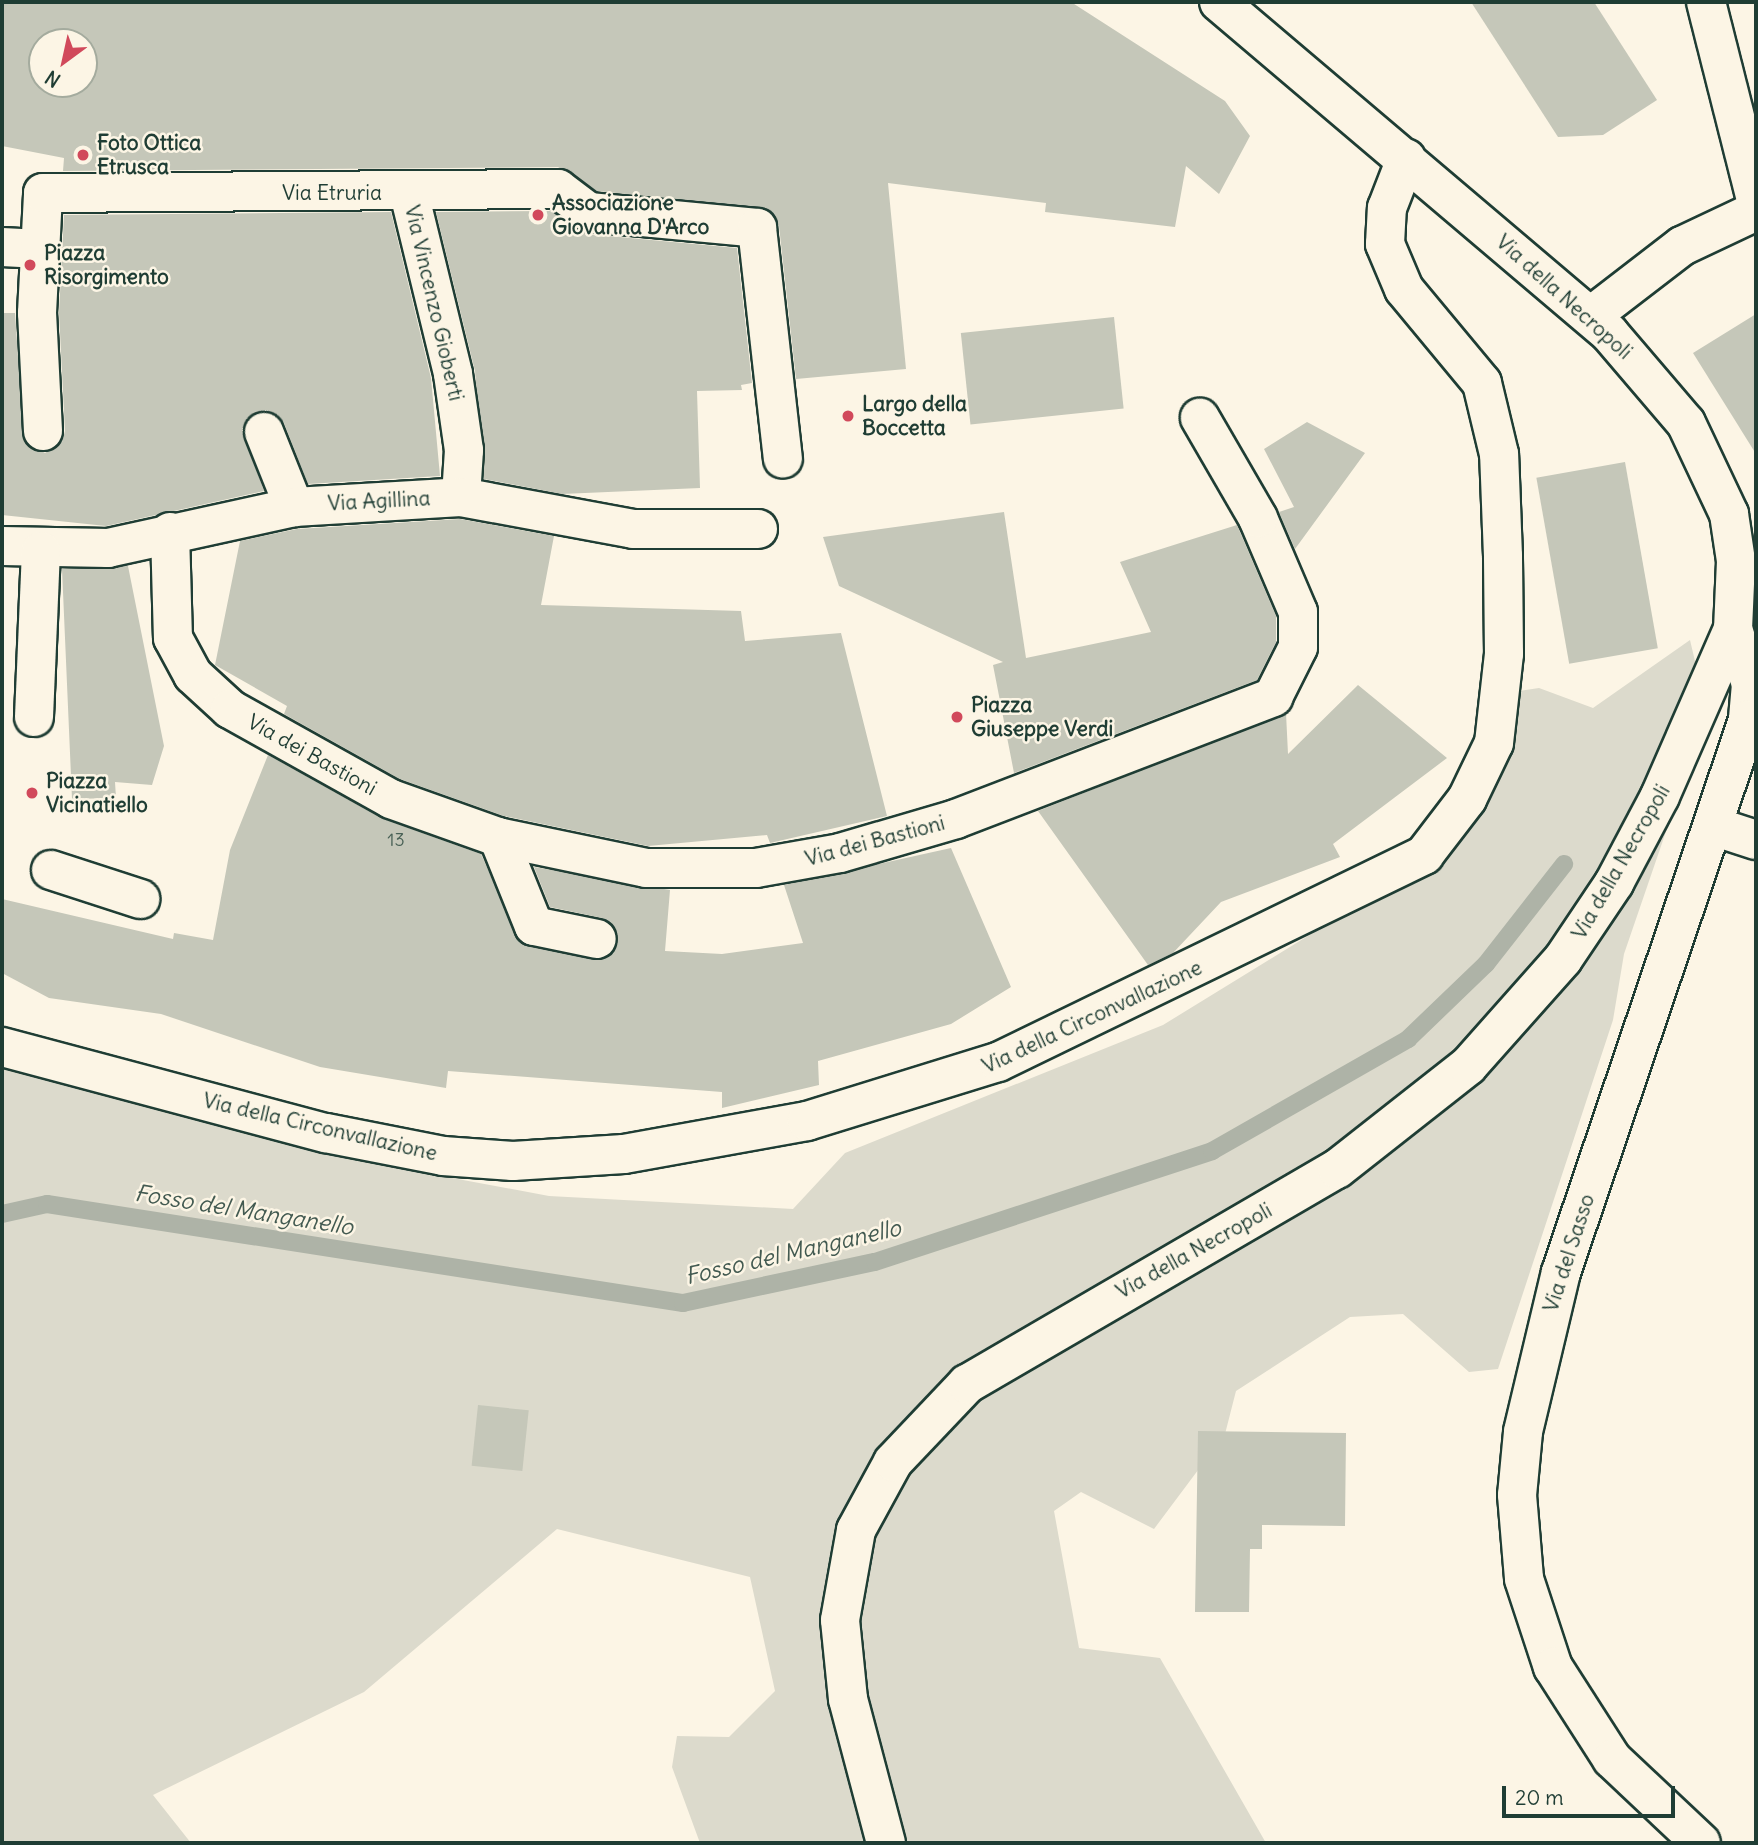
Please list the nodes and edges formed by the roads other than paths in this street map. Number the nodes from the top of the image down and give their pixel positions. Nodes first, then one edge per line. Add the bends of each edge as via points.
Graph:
1 (1219, 2) edge
2 (1706, 2) edge
3 (1406, 159) junction
4 (409, 193) junction
5 (1756, 199) edge
6 (1756, 211) edge
7 (2, 247) edge
8 (40, 249) junction
9 (1591, 316) junction
10 (1200, 418) dead end
11 (43, 431) dead end
12 (264, 432) dead end
13 (783, 459) dead end
14 (461, 497) junction
15 (295, 507) junction
16 (758, 528) dead end
17 (170, 532) junction
18 (2, 546) edge
19 (41, 551) junction
20 (1732, 629) junction
21 (34, 718) dead end
22 (1716, 827) junction
23 (498, 837) junction
24 (1756, 840) edge
25 (51, 870) dead end
26 (140, 899) dead end
27 (597, 939) dead end
28 (2, 1047) edge
29 (886, 1843) edge
30 (1700, 1843) edge

1 - 3 street, Via della Necropoli
2 - 5 street
3 - 9 street, Via della Necropoli
3 - 28 street, Via della Circonvallazione via 1387,208 1385,244 1404,289 1482,383 1499,454 1503,556 1504,654 1494,743 1467,799 1423,855 986,1067 763,1132 624,1154 513,1161 417,1151
4 - 8 street, Via Etruria via 43,193
4 - 13 street, Via Etruria via 558,189 589,212 757,228
4 - 14 street, Via Vincenzo Gioberti via 453,374 464,450
6 - 9 street via 1682,246
7 - 8 street
8 - 11 street via 37,313
9 - 20 street, Via della Necropoli via 1670,401 1712,468 1734,538
10 - 23 street, Via dei Bastioni via 1258,518 1298,612 1298,647 1273,697 956,819 797,862 718,870 646,868
12 - 15 street
14 - 15 street, Via Agillina
14 - 16 street, Via Agillina via 633,529
15 - 17 street, Via Agillina
17 - 19 street, Via Agillina via 108,548
17 - 23 street, Via dei Bastioni via 170,624 193,676 230,709 363,784
18 - 19 street, Via Agillina
19 - 21 street
20 - 22 street, Via del Sasso via 1748,664 1751,705
20 - 29 street, Via della Necropoli via 1660,796 1614,883 1563,959 1468,1066 1337,1169 967,1384 925,1421 885,1473 849,1553 840,1620 848,1699
22 - 24 street
22 - 30 street, Via del Sasso via 1561,1272 1523,1432 1517,1517 1524,1579 1553,1667 1612,1759
23 - 27 street via 534,926
25 - 26 street

